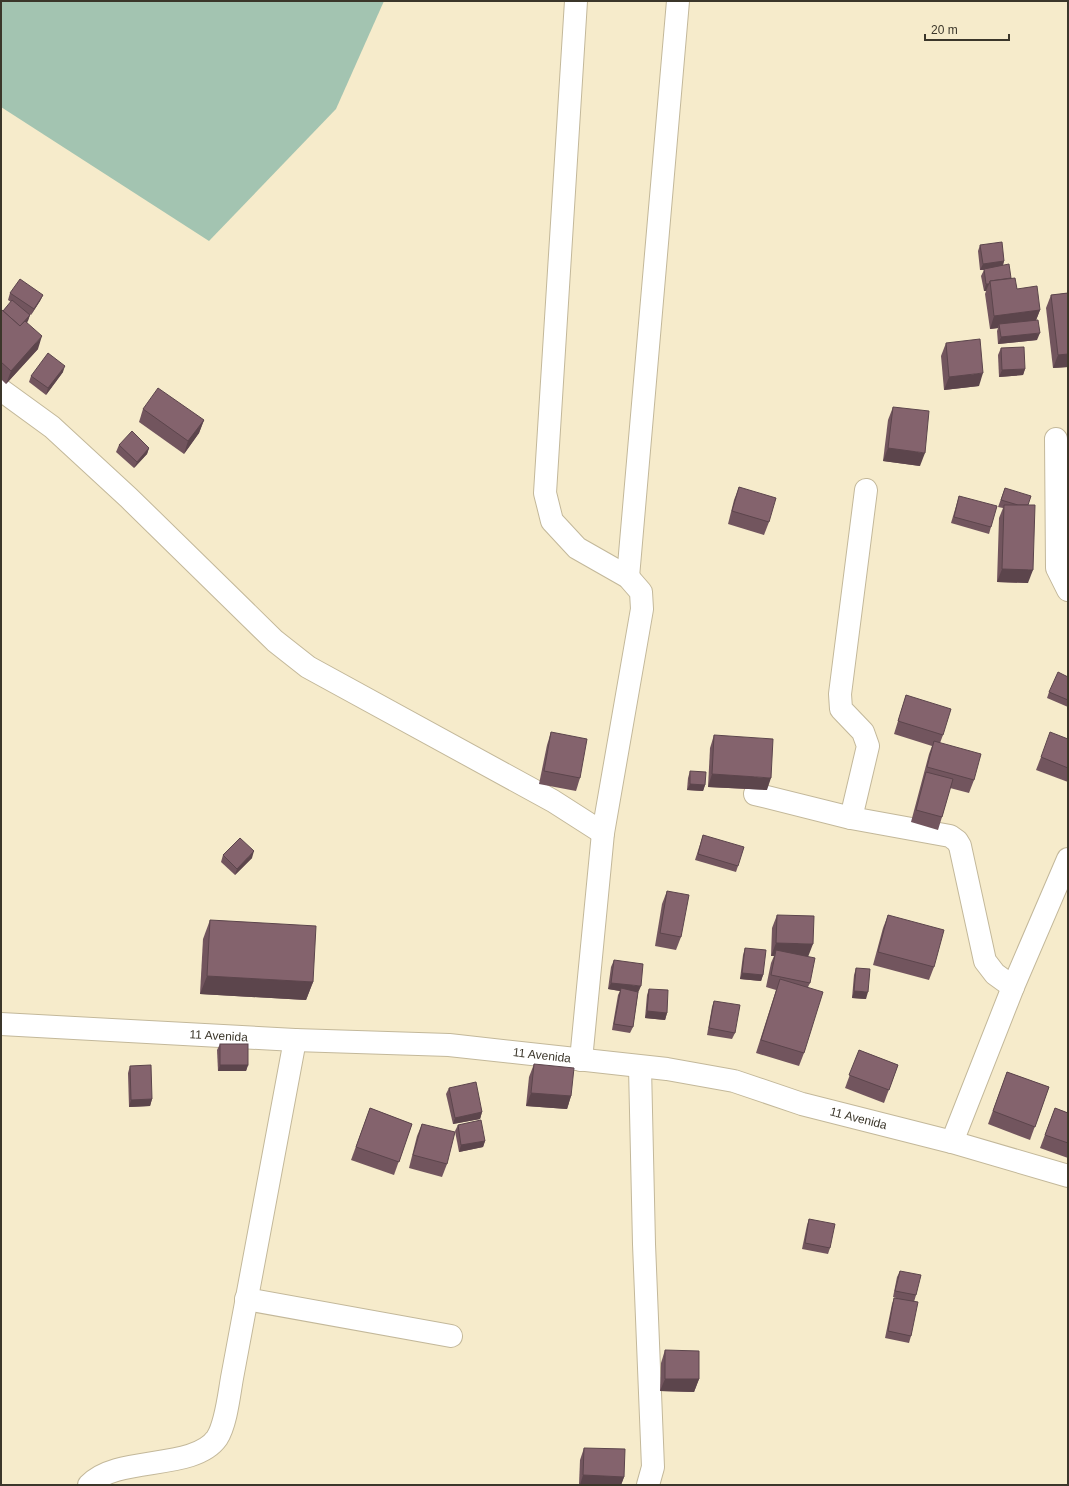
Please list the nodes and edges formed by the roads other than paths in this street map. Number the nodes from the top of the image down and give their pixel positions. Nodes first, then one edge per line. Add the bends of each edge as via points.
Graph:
1 (576, 1) edge
2 (678, 1) edge
3 (1, 390) edge
4 (1056, 439) dead end
5 (866, 490) dead end
6 (628, 577) junction
7 (1068, 590) edge
8 (755, 794) dead end
9 (851, 818) junction
10 (602, 833) junction
11 (1068, 859) edge
12 (1013, 987) junction
13 (1, 1024) edge
14 (295, 1040) junction
15 (581, 1060) junction
16 (640, 1067) junction
17 (952, 1142) junction
18 (1068, 1176) edge
19 (246, 1299) junction
20 (451, 1336) dead end
21 (89, 1485) edge
22 (648, 1485) edge

1 - 6 street via 545,493 552,522 577,548
2 - 6 street
3 - 10 street via 52,427 275,641 308,667 553,801
4 - 7 street via 1057,568
5 - 9 street via 840,694 841,709 863,732 868,746
6 - 10 street via 641,592 642,609
8 - 9 street
9 - 12 street via 950,836 957,841 985,961 995,974
10 - 15 street
11 - 12 street
12 - 17 street
13 - 14 street, 11 Avenida
14 - 15 street, 11 Avenida via 449,1045
14 - 19 street
15 - 16 street, 11 Avenida
16 - 17 street, 11 Avenida via 734,1081 802,1104
16 - 22 street via 653,1467
17 - 18 street, 11 Avenida
19 - 20 street
19 - 21 street via 232,1378 217,1438 191,1456 109,1472

